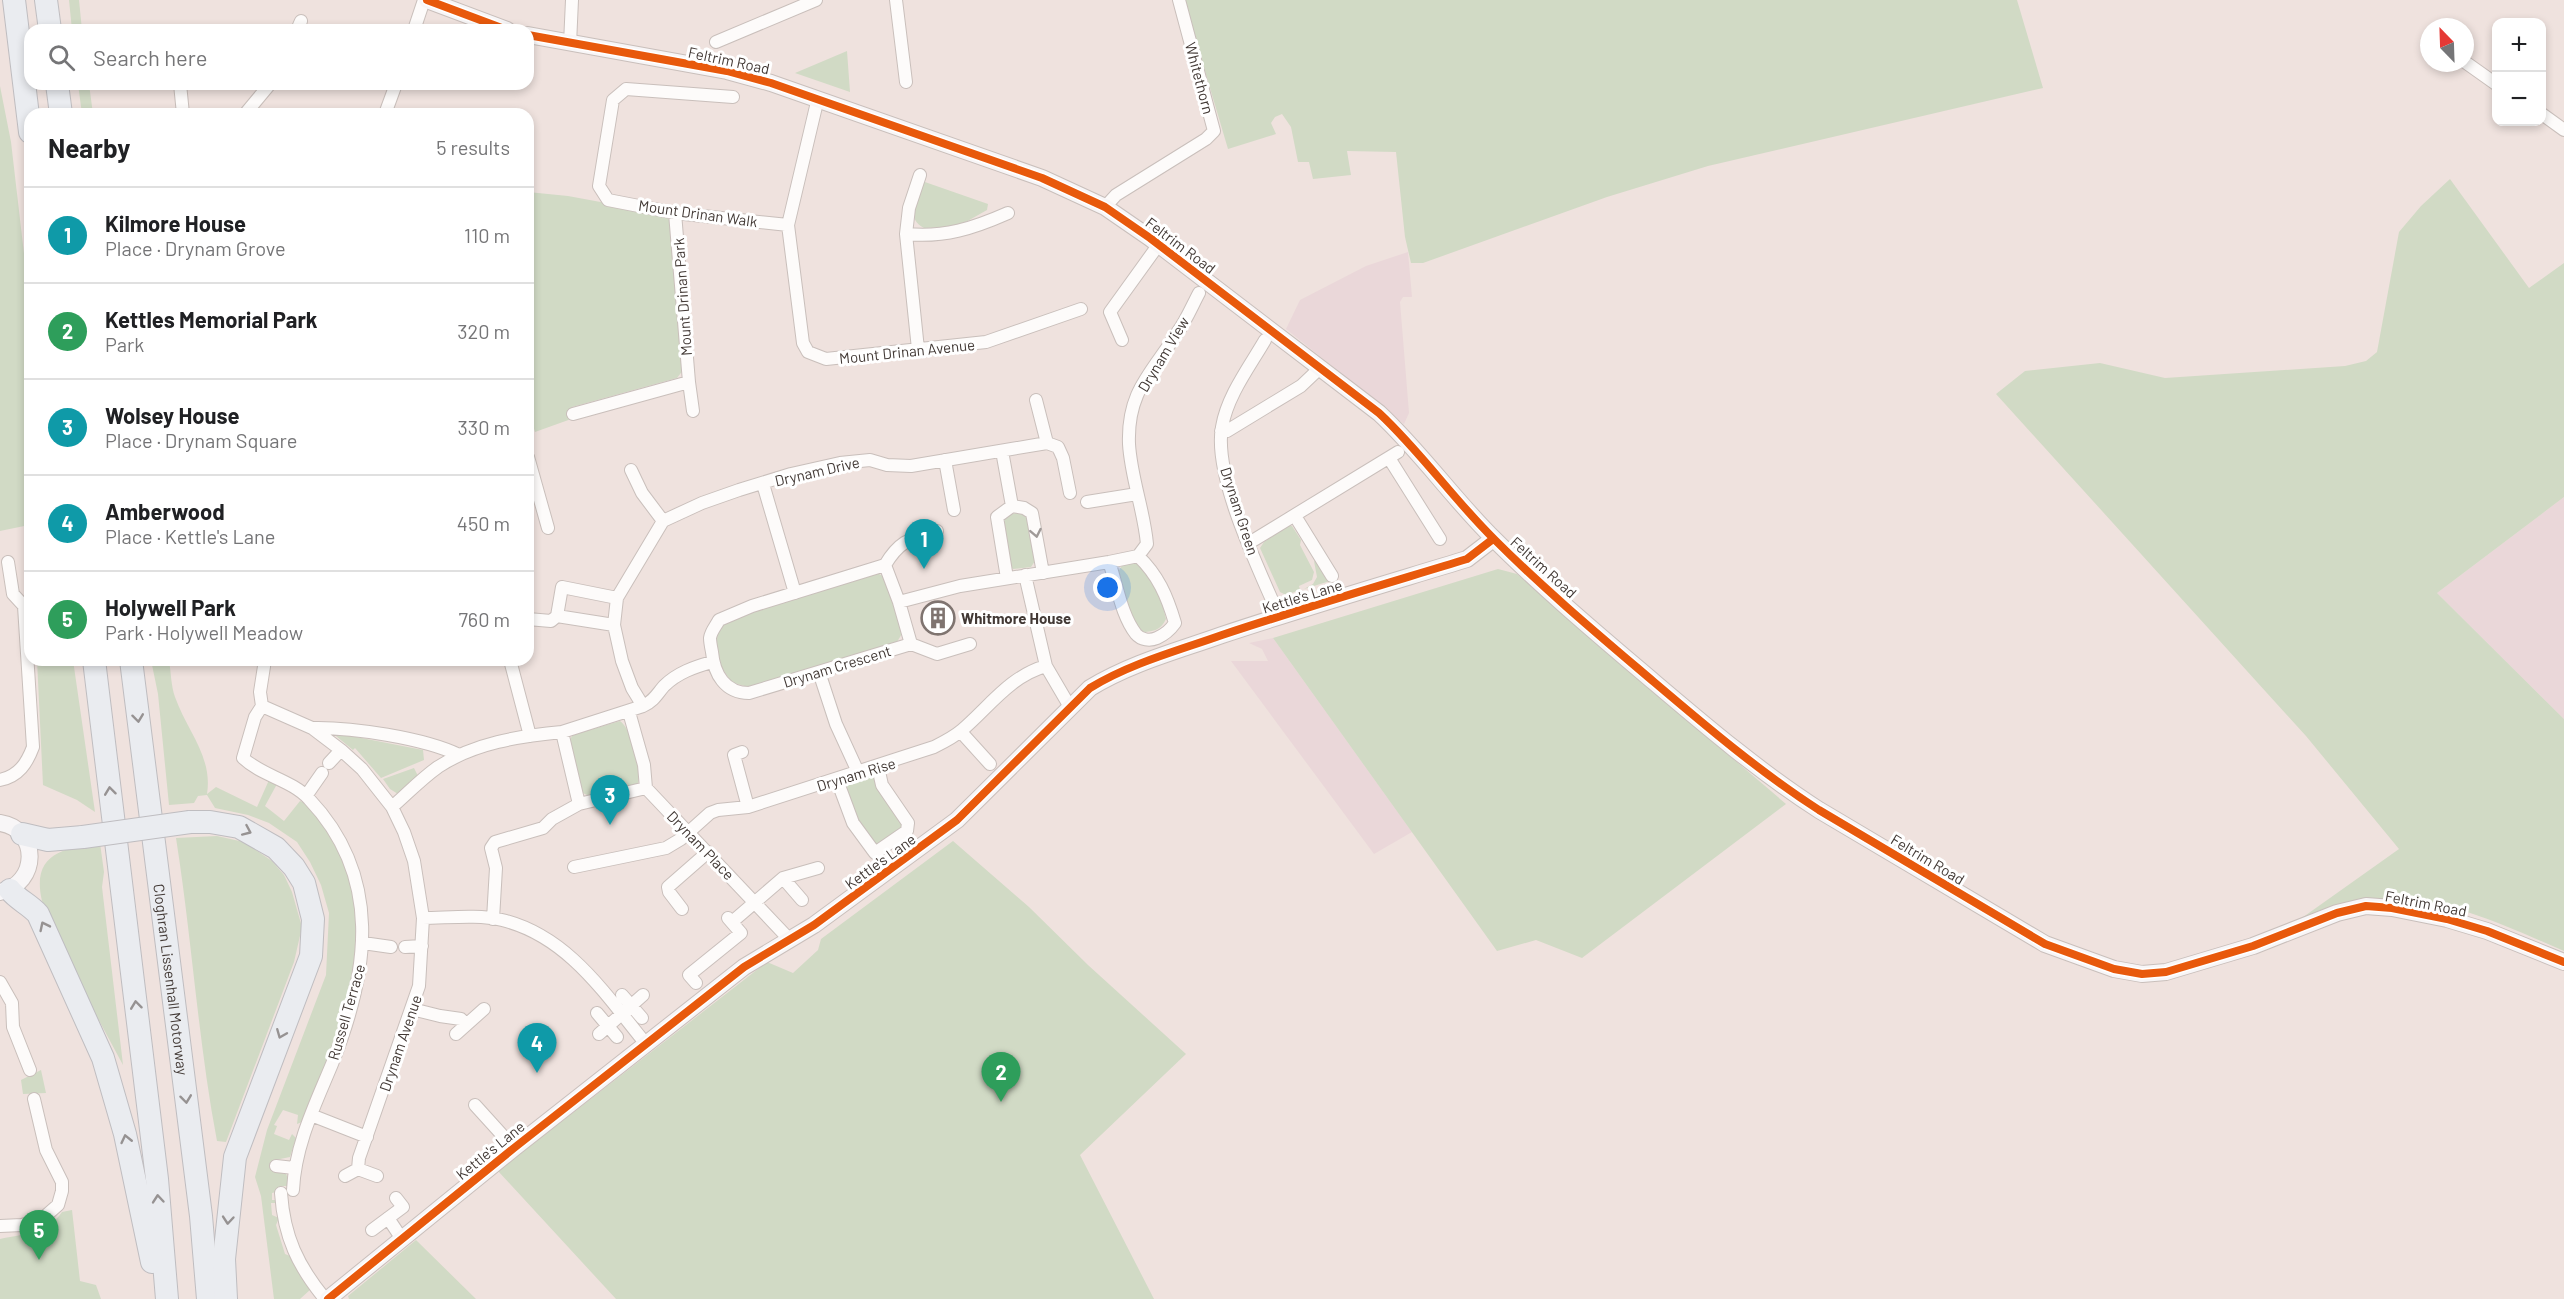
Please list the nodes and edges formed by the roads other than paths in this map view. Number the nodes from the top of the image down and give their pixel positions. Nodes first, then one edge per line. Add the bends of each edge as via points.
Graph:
1 (14, 0) edge
2 (46, 0) edge
3 (426, 0) edge
4 (572, 0) edge
5 (816, 0) edge
6 (896, 0) edge
7 (1179, 0) edge
8 (49, 24) edge
9 (416, 24) edge
10 (491, 24) edge
11 (534, 36) edge
12 (716, 42) dead end
13 (570, 44) junction
14 (2474, 68) edge
15 (2492, 81) edge
16 (24, 82) edge
17 (906, 82) dead end
18 (25, 90) edge
19 (58, 90) edge
20 (181, 90) edge
21 (266, 90) edge
22 (394, 90) edge
23 (733, 98) dead end
24 (818, 98) junction
25 (27, 108) edge
26 (60, 108) edge
27 (182, 108) edge
28 (252, 108) edge
29 (386, 108) edge
30 (2546, 117) edge
31 (2564, 130) edge
32 (921, 175) dead end
33 (1105, 207) junction
34 (675, 213) junction
35 (1008, 213) dead end
36 (788, 225) junction
37 (906, 234) junction
38 (1159, 244) junction
39 (1199, 293) dead end
40 (1081, 309) dead end
41 (1122, 340) dead end
42 (1265, 340) dead end
43 (918, 350) junction
44 (1321, 368) junction
45 (689, 382) junction
46 (1036, 400) dead end
47 (693, 411) dead end
48 (573, 414) dead end
49 (1221, 431) junction
50 (1047, 443) junction
51 (1002, 451) junction
52 (945, 460) junction
53 (632, 470) dead end
54 (534, 478) edge
55 (763, 484) junction
56 (1070, 493) dead end
57 (1137, 494) junction
58 (1087, 502) dead end
59 (1012, 506) junction
60 (954, 510) dead end
61 (1295, 516) junction
62 (663, 521) junction
63 (548, 528) dead end
64 (937, 531) dead end
65 (1440, 538) dead end
66 (1493, 539) junction
67 (1249, 543) junction
68 (1138, 556) junction
69 (8, 562) dead end
70 (1109, 562) junction
71 (885, 565) junction
72 (1043, 573) junction
73 (1025, 575) junction
74 (1332, 576) dead end
75 (1007, 578) junction
76 (795, 593) junction
77 (617, 598) junction
78 (899, 602) junction
79 (24, 606) edge
80 (557, 616) junction
81 (1279, 616) junction
82 (534, 620) edge
83 (614, 625) junction
84 (910, 644) junction
85 (970, 644) dead end
86 (712, 662) junction
87 (28, 666) edge
88 (95, 666) edge
89 (132, 666) edge
90 (264, 666) edge
91 (512, 666) edge
92 (1046, 666) junction
93 (819, 672) junction
94 (643, 706) junction
95 (1070, 707) junction
96 (266, 708) junction
97 (628, 712) junction
98 (312, 729) junction
99 (562, 732) junction
100 (961, 732) junction
101 (530, 736) junction
102 (341, 750) junction
103 (741, 752) dead end
104 (459, 755) junction
105 (990, 764) dead end
106 (878, 767) junction
107 (858, 772) junction
108 (0, 780) edge
109 (837, 780) junction
110 (646, 788) junction
111 (306, 796) junction
112 (579, 804) junction
113 (392, 807) junction
114 (748, 807) junction
115 (0, 823) edge
116 (688, 831) junction
117 (22, 834) junction
118 (708, 852) junction
119 (574, 867) dead end
120 (818, 868) dead end
121 (783, 878) junction
122 (5, 891) edge
123 (802, 900) dead end
124 (756, 903) junction
125 (682, 910) dead end
126 (423, 918) junction
127 (493, 919) junction
128 (789, 939) junction
129 (363, 943) junction
130 (422, 946) junction
131 (391, 947) dead end
132 (405, 947) dead end
133 (2564, 962) edge
134 (0, 982) edge
135 (696, 983) dead end
136 (622, 995) dead end
137 (643, 995) dead end
138 (631, 1005) junction
139 (412, 1009) junction
140 (484, 1009) dead end
141 (597, 1012) dead end
142 (621, 1014) junction
143 (642, 1018) dead end
144 (466, 1025) junction
145 (604, 1030) junction
146 (456, 1034) dead end
147 (617, 1037) dead end
148 (646, 1044) junction
149 (30, 1070) dead end
150 (34, 1099) dead end
151 (475, 1105) dead end
152 (311, 1115) junction
153 (367, 1137) junction
154 (514, 1148) junction
155 (276, 1166) dead end
156 (294, 1168) junction
157 (358, 1169) junction
158 (345, 1176) dead end
159 (377, 1176) dead end
160 (396, 1198) dead end
161 (388, 1218) junction
162 (0, 1226) edge
163 (372, 1230) dead end
164 (402, 1239) junction
165 (157, 1299) edge
166 (167, 1299) edge
167 (208, 1299) edge
168 (226, 1299) edge
169 (326, 1299) edge

1 - 16 highway
2 - 8 highway
3 - 9 street
3 - 10 street
4 - 13 street
5 - 12 street
6 - 17 street
7 - 33 street, Whitethorn via 1214,131 1116,195
11 - 13 street, Feltrim Road
13 - 24 street, Feltrim Road via 727,71
14 - 15 street
18 - 25 highway
19 - 26 highway
20 - 27 street
21 - 28 street
22 - 29 street
23 - 34 street, Mount Drinan Walk via 626,89 613,100 599,186 608,200
24 - 33 street, Feltrim Road via 1042,178
24 - 36 street, Mount Drinan Avenue
30 - 31 street
32 - 37 street via 909,208
33 - 38 street, Feltrim Road
34 - 36 street, Mount Drinan Walk
34 - 45 street, Mount Drinan Park
35 - 37 street via 952,234
36 - 43 street, Mount Drinan Avenue via 803,343 808,352 826,359
37 - 43 street
38 - 41 street via 1110,312
38 - 44 street, Feltrim Road
39 - 57 street, Drynam View via 1179,332 1142,384 1134,404 1129,446
40 - 43 street, Mount Drinan Avenue via 986,342
42 - 49 street, Drynam Green via 1233,398
44 - 49 street via 1301,386
44 - 66 street, Feltrim Road via 1397,430
45 - 47 street, Mount Drinan Park
45 - 48 street
46 - 50 street
49 - 67 street, Drynam Green via 1223,462
50 - 51 street, Drynam Drive
50 - 56 street via 1058,447
51 - 52 street, Drynam Drive
51 - 59 street
52 - 55 street, Drynam Drive via 899,466 870,460 840,463
52 - 60 street
53 - 62 street via 642,493
54 - 63 street
55 - 62 street, Drynam Drive via 702,503
55 - 76 street
57 - 58 street
57 - 68 street, Drynam View via 1147,544
59 -> 72 street via 1032,513
59 - 75 street via 997,517
61 - 65 street via 1393,455
61 - 67 street
61 - 74 street
62 - 77 street
64 - 71 street via 902,543
66 - 81 street, Kettle's Lane via 1467,559
66 - 133 street, Feltrim Road via 1627,659 1793,793 1988,912 2071,955 2114,969 2142,974 2166,972 2366,906 2448,919
67 - 81 street, Drynam Green
68 - 70 street
68 - 70 street via 1161,585 1175,623 1170,631 1155,639 1142,639 1136,634
69 - 79 street via 13,594
70 - 72 street
71 - 76 street
71 - 78 street, Drynam Crescent
72 - 73 street
73 - 75 street
73 - 92 street
75 - 78 street
76 - 86 street via 719,621 710,639
77 - 80 street via 562,586
77 - 83 street
78 - 84 street, Drynam Crescent
80 - 82 street via 550,621
80 - 83 street
81 - 95 street, Kettle's Lane via 1114,673
83 - 94 street via 625,674
84 - 85 street via 937,654
84 - 93 street, Drynam Crescent
86 - 93 street, Drynam Crescent via 719,678 741,693
86 - 94 street via 680,673
87 - 108 street via 33,747 19,772
166 -> 88 highway via 155,1167
89 -> 167 highway, Cloghran Lissenhall Motorway
90 - 96 street via 260,692
91 - 101 street
92 - 95 street
92 - 100 street, Drynam Rise via 1017,680
93 - 107 street via 836,724
94 - 97 street
95 - 128 street, Kettle's Lane via 957,820 865,889
96 - 98 street, Drynam Avenue
96 - 111 street, Russell Terrace via 255,717 243,758
97 - 99 street
97 - 110 street via 644,765
98 - 102 street, Drynam Avenue
98 - 104 street via 382,735
99 - 101 street
99 - 112 street
100 - 105 street
100 - 106 street, Drynam Rise via 934,747
101 - 104 street
102 - 111 street
102 - 113 street, Drynam Avenue via 374,782
103 - 114 street via 734,755
104 - 113 street via 426,776
106 - 107 street, Drynam Rise
106 - 109 street via 882,785 908,823 907,831 875,853 853,823
107 - 109 street, Drynam Rise
109 - 114 street, Drynam Rise
110 - 112 street
110 - 116 street, Drynam Place
111 - 129 street, Russell Terrace via 329,822 351,863 362,912
112 - 127 street via 543,828 495,842 491,848 496,868
113 - 126 street, Drynam Avenue via 414,861
114 - 116 street, Drynam Rise via 710,813
115 - 117 street
116 - 118 street, Drynam Place
116 - 119 street, Drynam Rise via 666,848
117 - 122 street via 30,848 30,865 23,880
117 -> 168 highway, bridge via 48,840 190,822 239,827 276,848 304,883 313,919 311,956 235,1157 224,1259
118 - 124 street, Drynam Place
118 - 125 street via 668,887
120 - 121 street
121 - 123 street
121 - 124 street
165 -> 122 highway via 125,1134 103,1058 38,914
124 - 128 street, Drynam Place
124 - 135 street via 730,920 741,933 689,975
126 - 127 street
126 - 130 street, Drynam Avenue
127 - 142 street via 536,931 567,952
128 - 148 street, Kettle's Lane via 744,968
129 - 131 street
129 - 152 street, Russell Terrace via 347,1021
130 - 132 street
130 - 139 street, Drynam Avenue via 419,986
134 - 149 street via 12,1003 13,1028
136 - 138 street
137 - 138 street
138 - 142 street
138 - 143 street
139 - 144 street via 461,1019
139 - 153 street, Drynam Avenue
140 - 144 street
141 - 145 street
142 - 145 street
142 - 148 street
144 - 146 street
145 - 147 street
148 - 154 street, Kettle's Lane
150 - 162 street via 45,1150 62,1182 62,1191 58,1205 42,1219
151 - 154 street
152 - 153 street
152 - 156 street, Russell Terrace
153 - 157 street, Drynam Avenue
154 - 164 street, Kettle's Lane
155 - 156 street
156 - 169 street, Russell Terrace via 287,1191 287,1230 295,1256
157 - 158 street
157 - 159 street
160 - 161 street via 403,1207
161 - 163 street
161 - 164 street
164 - 169 street, Kettle's Lane

